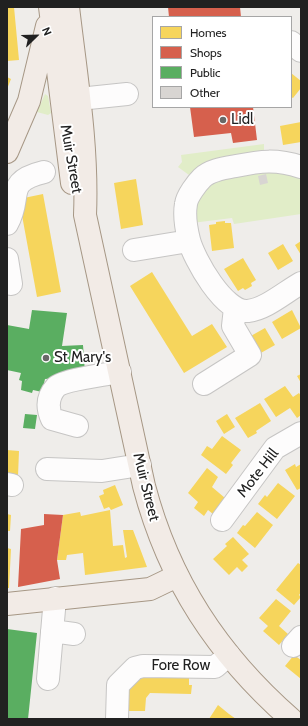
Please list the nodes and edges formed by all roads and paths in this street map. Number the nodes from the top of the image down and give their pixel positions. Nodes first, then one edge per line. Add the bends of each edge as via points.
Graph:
1 (50, 7) edge
2 (68, 7) edge
3 (292, 43) edge
4 (301, 51) edge
5 (127, 94) dead end
6 (70, 101) junction
7 (7, 152) edge
8 (301, 167) edge
9 (44, 172) dead end
10 (7, 224) edge
11 (189, 241) junction
12 (134, 250) dead end
13 (7, 259) edge
14 (301, 283) edge
15 (11, 284) dead end
16 (235, 308) junction
17 (120, 372) junction
18 (204, 384) dead end
19 (77, 426) dead end
20 (301, 433) edge
21 (140, 465) junction
22 (47, 469) dead end
23 (222, 520) dead end
24 (177, 576) junction
25 (55, 598) junction
26 (7, 604) edge
27 (52, 632) junction
28 (74, 634) dead end
29 (228, 655) junction
30 (48, 679) dead end
31 (117, 717) edge
32 (291, 719) edge

1 - 6 main road, Muir Street
1 - 7 main road, Muir Street via 34,84 23,118
2 - 6 main road, Muir Street
3 - 4 street
5 - 6 street
6 - 17 main road, Muir Street via 73,190 85,215
8 - 11 street via 265,160 225,168 202,178 186,202 185,221
9 - 10 street via 22,179
11 - 12 street
11 - 16 street via 213,286
13 - 15 street
14 - 16 street via 262,306 247,311
16 - 18 street via 233,326 250,355
17 - 19 street via 57,386 50,398 48,409 52,419
17 - 21 main road, Muir Street
20 - 23 street, Mote Hill via 275,448
21 - 22 street via 102,471
21 - 24 main road, Muir Street via 155,523
24 - 25 main road via 150,589
24 - 29 main road, Muir Street via 194,608
25 - 26 main road
25 - 27 street
27 - 28 street
27 - 30 street
29 - 31 street, Fore Row via 216,667 137,667 118,685
29 - 32 main road, Muir Street

